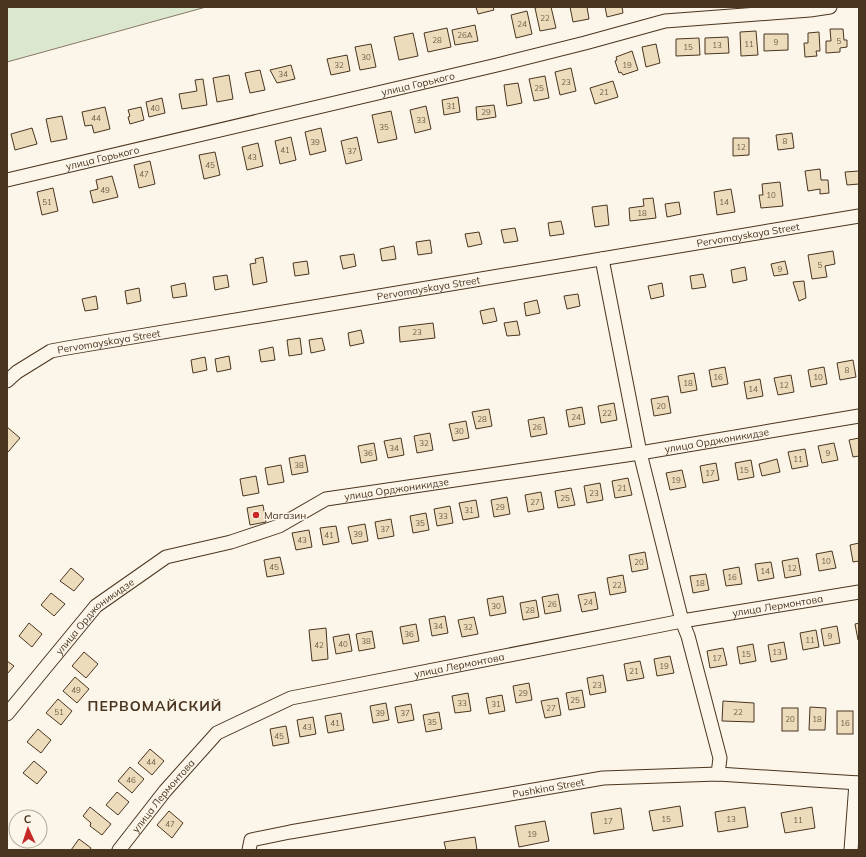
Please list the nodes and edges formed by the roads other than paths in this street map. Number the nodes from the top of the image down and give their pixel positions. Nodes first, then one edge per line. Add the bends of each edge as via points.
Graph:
1 (830, 7) edge
2 (7, 180) edge
3 (859, 216) edge
4 (602, 259) junction
5 (7, 381) edge
6 (859, 416) edge
7 (640, 453) junction
8 (859, 592) edge
9 (682, 621) junction
10 (7, 714) edge
11 (718, 774) junction
12 (857, 783) edge
13 (119, 850) edge
14 (249, 850) edge
15 (851, 850) edge

1 - 2 street, улица Горького via 665,21 498,65
3 - 4 street, Pervomayskaya Street
4 - 5 street, Pervomayskaya Street via 50,351
4 - 7 street
6 - 7 street, улица Орджоникидзе
7 - 9 street
7 - 10 street, улица Орджоникидзе via 326,499 279,526 231,542 166,557 96,606
8 - 9 street, улица Лермонтова
9 - 11 street via 720,758
9 - 13 street, улица Лермонтова via 292,698 217,733 165,791
11 - 12 street, Pushkina Street
11 - 14 street, Pushkina Street via 603,778 290,832 251,840
12 - 15 street

